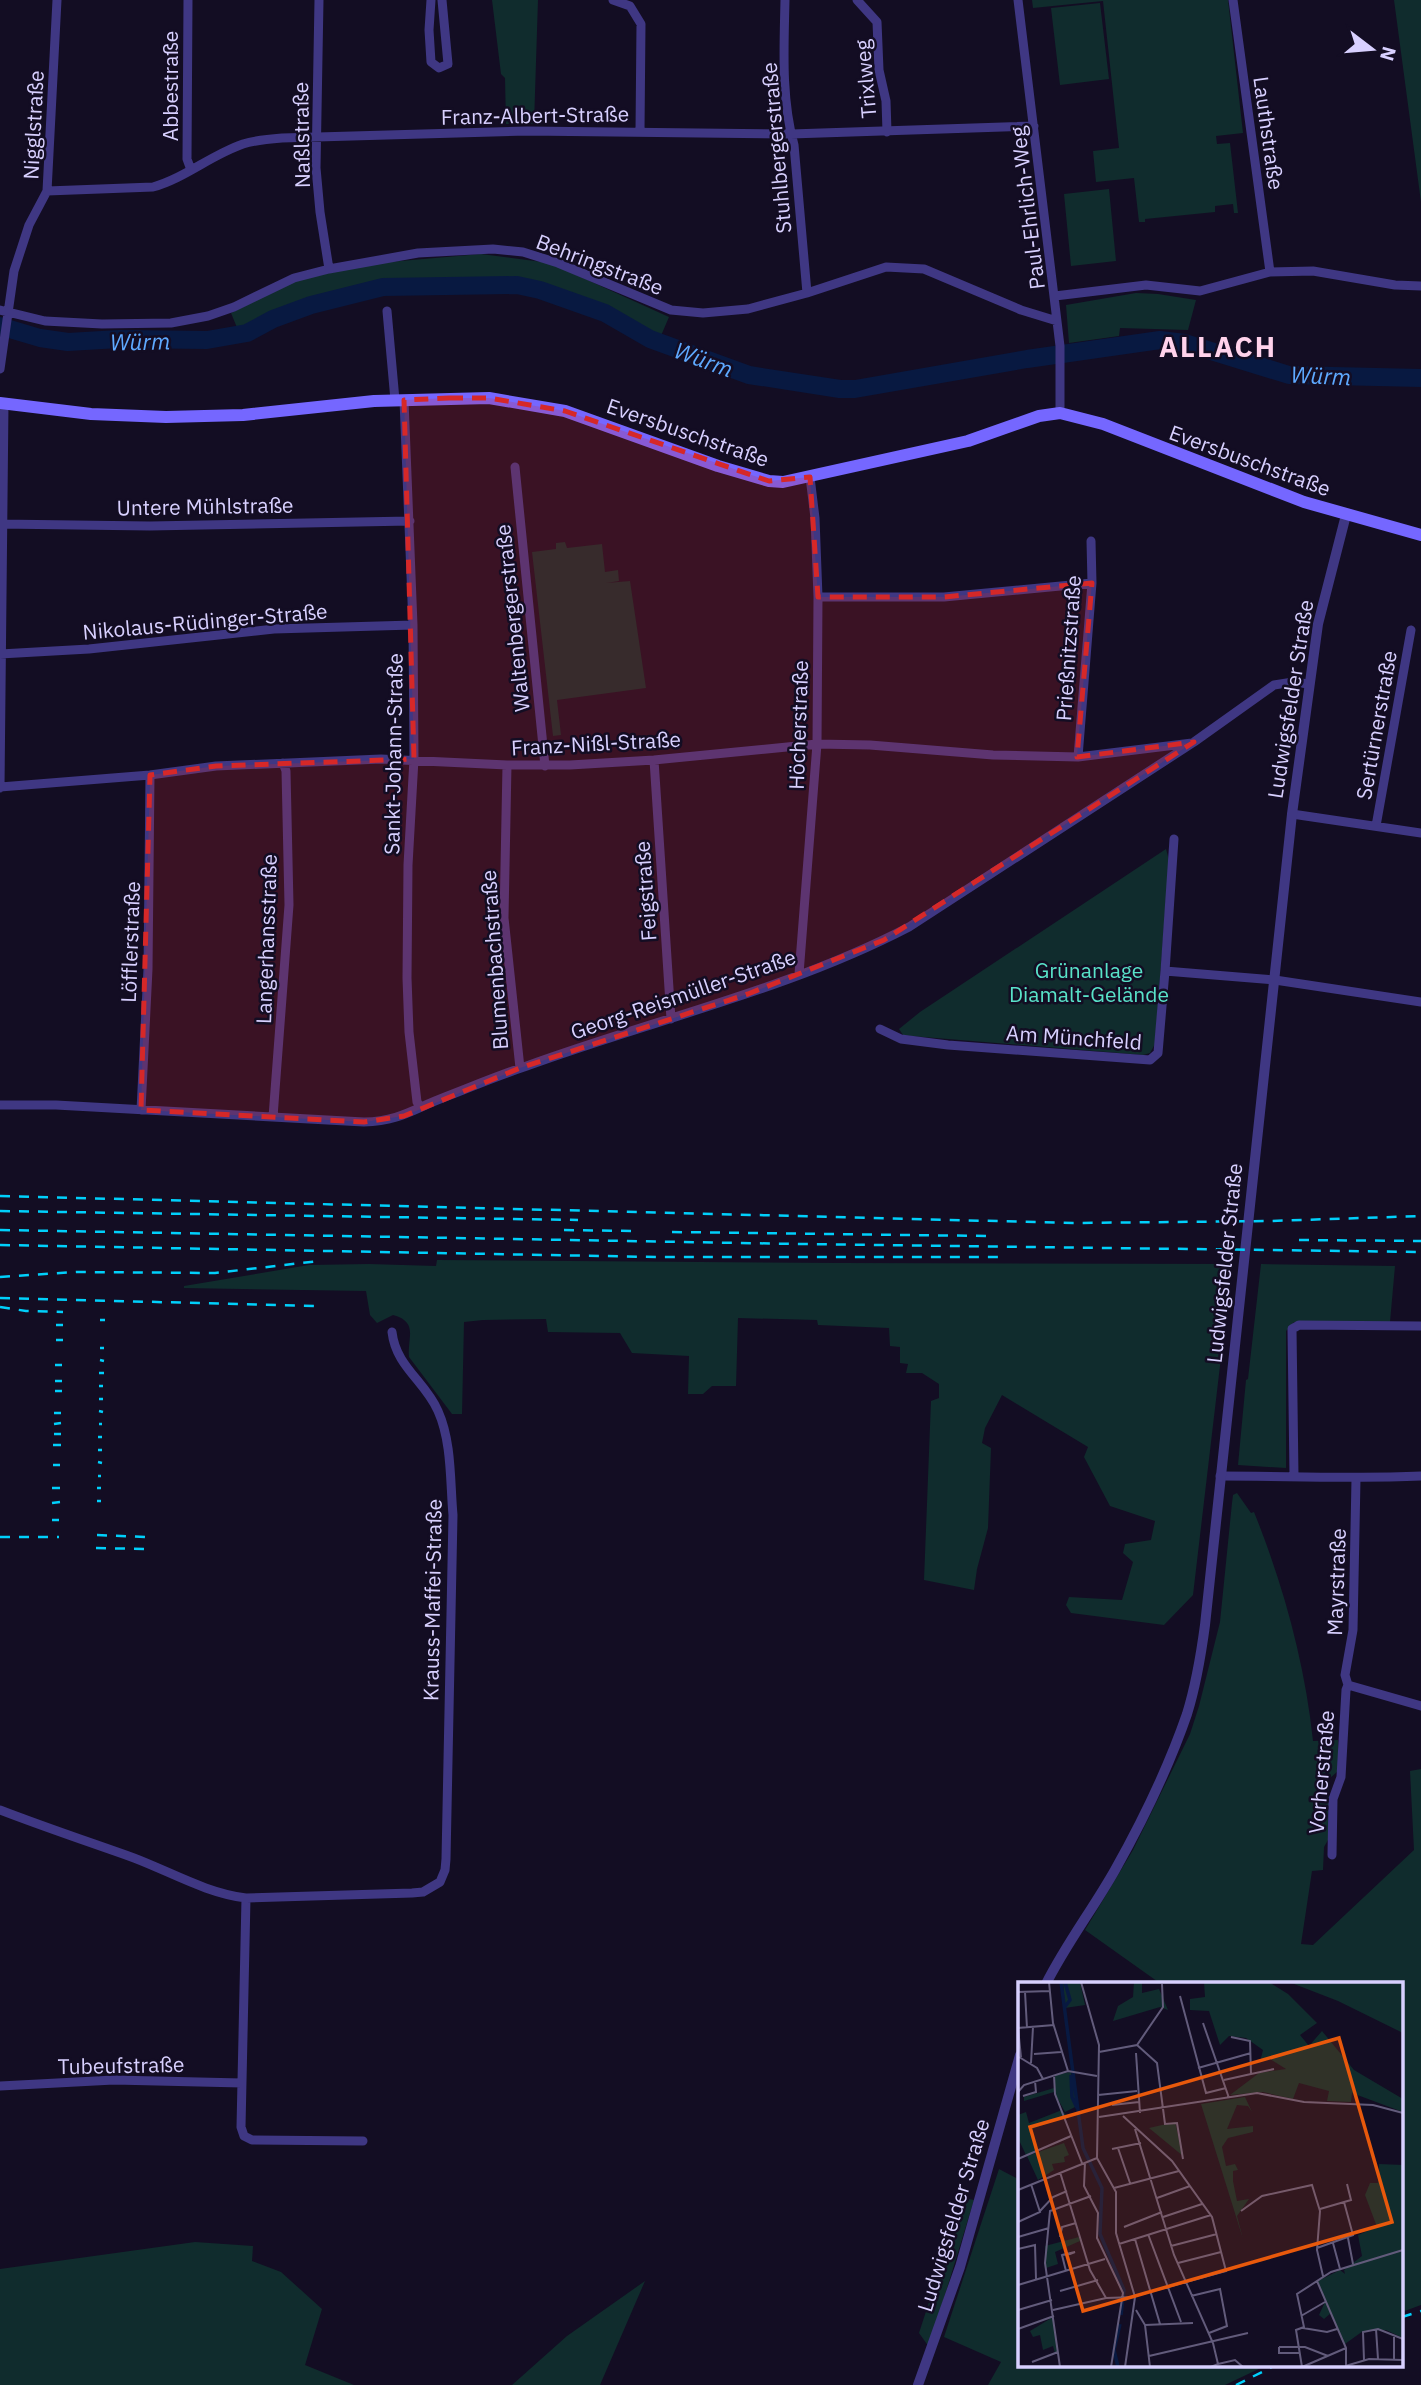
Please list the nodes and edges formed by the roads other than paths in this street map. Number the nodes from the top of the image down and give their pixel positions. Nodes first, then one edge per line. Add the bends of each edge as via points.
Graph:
1 (57, 0) edge
2 (188, 0) edge
3 (319, 0) edge
4 (431, 0) edge
5 (442, 0) edge
6 (613, 0) edge
7 (785, 0) edge
8 (857, 0) edge
9 (1018, 0) edge
10 (1233, 0) edge
11 (1034, 126) junction
12 (639, 131) junction
13 (887, 132) junction
14 (791, 134) junction
15 (316, 138) junction
16 (191, 170) junction
17 (47, 191) junction
18 (329, 269) junction
19 (1270, 272) junction
20 (1421, 286) edge
21 (807, 293) junction
22 (1055, 296) junction
23 (387, 311) dead end
24 (5, 313) edge
25 (1057, 321) junction
26 (0, 369) edge
27 (400, 400) junction
28 (2, 403) edge
29 (1060, 413) junction
30 (515, 467) dead end
31 (810, 477) junction
32 (1346, 515) junction
33 (410, 522) junction
34 (1, 524) edge
35 (1421, 535) edge
36 (1091, 541) dead end
37 (1092, 583) junction
38 (818, 597) junction
39 (413, 625) junction
40 (1411, 630) dead end
41 (1, 654) edge
42 (1309, 684) junction
43 (1194, 742) junction
44 (817, 744) junction
45 (1078, 757) junction
46 (414, 759) junction
47 (654, 760) junction
48 (283, 763) junction
49 (507, 765) junction
50 (545, 766) junction
51 (150, 775) junction
52 (0, 788) edge
53 (1292, 814) junction
54 (1376, 826) junction
55 (1421, 833) edge
56 (1174, 839) dead end
57 (1165, 971) junction
58 (799, 974) junction
59 (1275, 980) junction
60 (1421, 1002) edge
61 (671, 1019) junction
62 (880, 1029) dead end
63 (520, 1068) junction
64 (0, 1105) edge
65 (421, 1107) junction
66 (141, 1110) junction
67 (273, 1118) junction
68 (1421, 1326) edge
69 (392, 1332) dead end
70 (1220, 1476) junction
71 (1294, 1476) junction
72 (1421, 1476) edge
73 (1356, 1479) junction
74 (1348, 1685) junction
75 (1421, 1706) edge
76 (0, 1811) edge
77 (1332, 1855) dead end
78 (246, 1898) junction
79 (1047, 1982) edge
80 (1018, 2062) edge
81 (242, 2083) junction
82 (0, 2086) edge
83 (363, 2141) dead end
84 (918, 2385) edge

1 - 17 street, Nigglstraße
2 - 16 street, Abbestraße via 187,159
3 - 15 street, Naßlstraße
4 - 5 street via 431,62 439,68 448,64
6 - 12 street via 630,6 640,24
7 - 14 street, Stuhlbergerstraße via 785,86
8 - 13 street, Trixlweg via 877,22
9 - 11 street, Paul-Ehrlich-Weg
10 - 19 street, Lauthstraße
11 - 13 street, Franz-Albert-Straße
11 - 22 street, Paul-Ehrlich-Weg
12 - 14 street, Franz-Albert-Straße
12 - 15 street, Franz-Albert-Straße
13 - 14 street, Franz-Albert-Straße
14 - 21 street, Stuhlbergerstraße
15 - 16 street, Franz-Albert-Straße via 245,144
15 - 18 street, Naßlstraße
16 - 17 street, Franz-Albert-Straße via 148,188
17 - 24 street, Nigglstraße via 29,225
18 - 21 street, Behringstraße via 418,253 493,249 558,263 671,310 724,313
18 - 24 street, Behringstraße via 294,278 234,307 171,323 45,321
19 - 20 street via 1313,271
19 - 22 street via 1200,291 1146,285
21 - 25 street, Behringstraße via 886,267 924,269
22 - 25 street, Paul-Ehrlich-Weg
23 - 27 street, Sankt-Johann-Straße
24 - 26 street, Nigglstraße
25 - 29 street, Paul-Ehrlich-Weg
27 - 28 main road, Eversbuschstraße via 243,415 166,417
27 - 31 main road, Eversbuschstraße via 489,398 518,402 565,411 769,481
27 - 33 street, Sankt-Johann-Straße
28 - 34 street
29 - 31 main road, Eversbuschstraße via 968,441
29 - 32 main road, Eversbuschstraße via 1103,424 1274,492
30 - 50 street, Waltenbergerstraße
31 - 38 street, Höcherstraße
32 - 35 main road, Eversbuschstraße
32 - 42 street, Ludwigsfelder Straße via 1318,624
33 - 34 street, Untere Mühlstraße
33 - 39 street, Sankt-Johann-Straße
34 - 41 street
36 - 37 street, Prießnitzstraße
37 - 38 street via 944,597
37 - 45 street, Prießnitzstraße
38 - 44 street, Höcherstraße
39 - 41 street, Nikolaus-Rüdinger-Straße via 274,629
39 - 46 street, Sankt-Johann-Straße
40 - 54 street, Sertürnerstraße
41 - 52 street
42 - 43 street, Georg-Reismüller-Straße via 1274,685
42 - 53 street, Ludwigsfelder Straße
43 - 45 street, Franz-Nißl-Straße
43 - 58 street, Georg-Reismüller-Straße via 909,927
44 - 45 street, Franz-Nißl-Straße
44 - 47 street, Franz-Nißl-Straße
44 - 58 street, Höcherstraße
46 - 48 street, Franz-Nißl-Straße
46 - 49 street, Franz-Nißl-Straße
46 - 65 street, Sankt-Johann-Straße via 407,978
47 - 50 street, Franz-Nißl-Straße
47 - 61 street, Feigstraße
48 - 51 street, Franz-Nißl-Straße
48 - 67 street, Langerhansstraße via 289,905
49 - 50 street, Franz-Nißl-Straße
49 - 63 street, Blumenbachstraße via 504,918
51 - 52 street, Franz-Nißl-Straße
51 - 66 street, Löfflerstraße
53 - 54 street
53 - 59 street, Ludwigsfelder Straße
54 - 55 street
56 - 57 street, Am Münchfeld
57 - 59 street
57 - 62 street, Am Münchfeld via 1158,1053 1150,1060 947,1045 901,1039
58 - 61 street, Georg-Reismüller-Straße
59 - 60 street
59 - 70 street, Ludwigsfelder Straße
61 - 63 street, Georg-Reismüller-Straße
63 - 65 street, Georg-Reismüller-Straße
64 - 66 street, Georg-Reismüller-Straße
65 - 67 street, Georg-Reismüller-Straße via 386,1121
66 - 67 street, Georg-Reismüller-Straße
68 - 71 street via 1292,1328
69 - 78 street, Krauss-Maffei-Straße via 398,1357 439,1413 449,1469 453,1515 445,1870 440,1882 423,1892
70 - 71 street
70 - 79 street, Ludwigsfelder Straße via 1204,1633 1187,1714 1124,1854
71 - 73 street
72 - 73 street
73 - 74 street, Mayrstraße
74 - 75 street, Vorherstraße
74 - 77 street, Vorherstraße via 1341,1777 1333,1799
76 - 78 street via 202,1887
78 - 81 street
80 - 84 street, Ludwigsfelder Straße via 960,2267
81 - 82 street, Tubeufstraße via 114,2080
81 - 83 street via 241,2127 244,2136 252,2140

